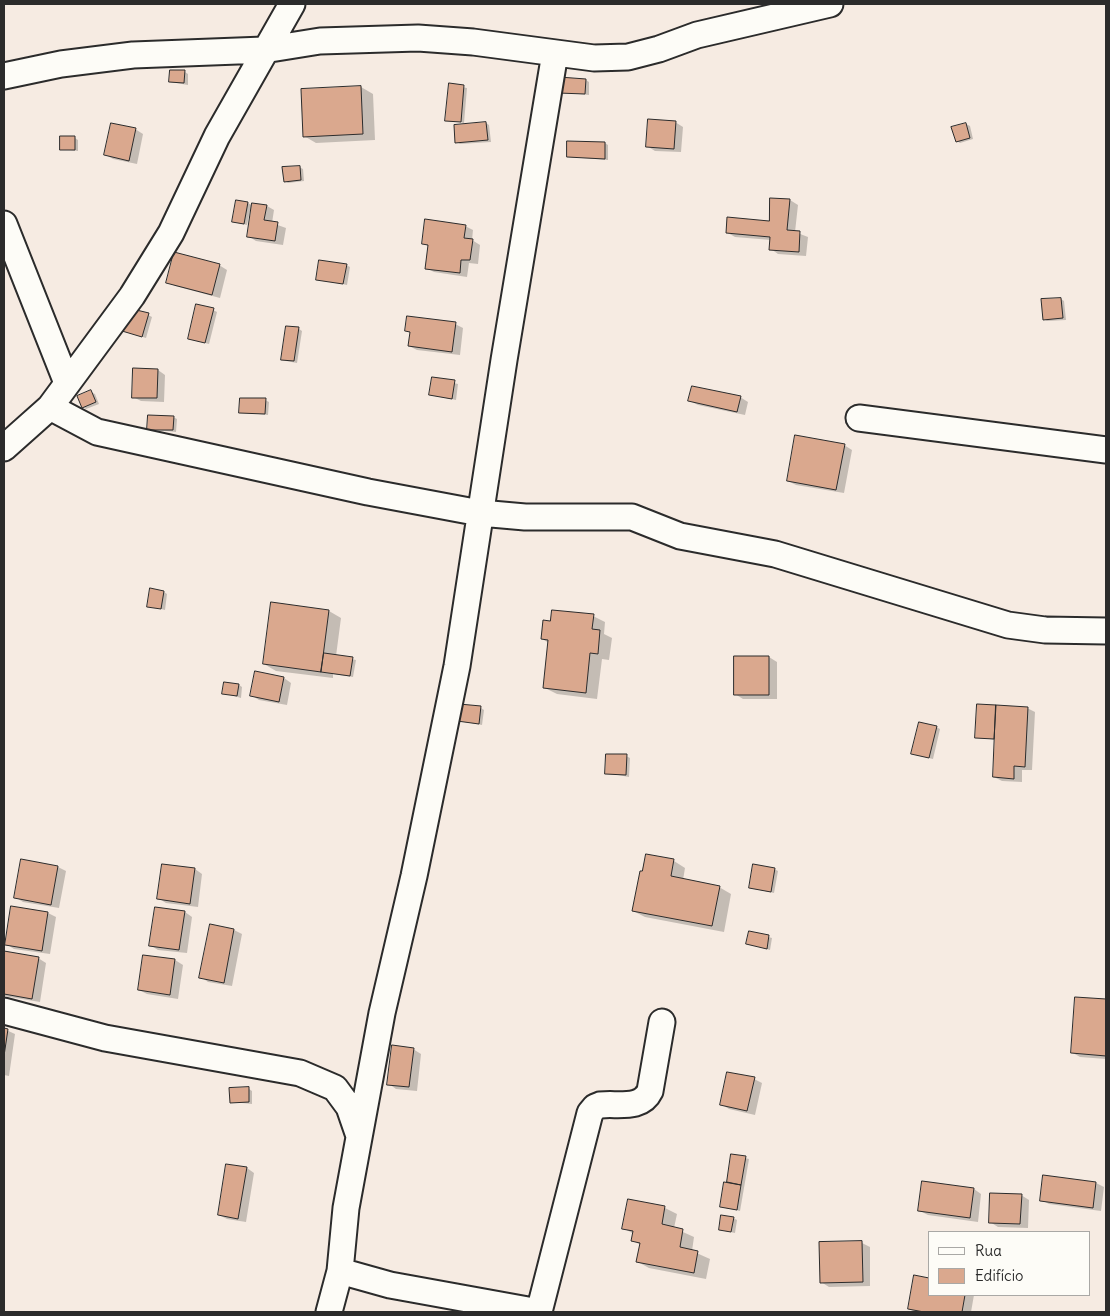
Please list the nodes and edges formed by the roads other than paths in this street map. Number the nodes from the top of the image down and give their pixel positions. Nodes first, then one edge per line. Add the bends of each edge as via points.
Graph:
1 (292, 4) edge
2 (830, 4) edge
3 (264, 50) junction
4 (554, 53) junction
5 (4, 76) edge
6 (4, 224) edge
7 (67, 383) junction
8 (50, 407) junction
9 (859, 418) dead end
10 (4, 448) edge
11 (1106, 450) edge
12 (480, 512) junction
13 (1106, 631) edge
14 (4, 1011) edge
15 (662, 1022) dead end
16 (359, 1136) junction
17 (340, 1271) junction
18 (329, 1312) edge
19 (539, 1312) edge

1 - 3 street
2 - 4 street via 697,35 628,57 594,58
3 - 4 street via 320,41 418,38
3 - 5 street via 133,55 62,64
3 - 7 street via 216,136 171,233 132,296
4 - 12 street
6 - 7 street
7 - 8 street
8 - 10 street
8 - 12 street via 97,432 368,492
9 - 11 street
12 - 13 street via 554,518 632,517 680,536 775,554 1008,625 1045,630
12 - 16 street via 457,666 382,1013
14 - 16 street via 105,1038 300,1073 335,1088 349,1107
15 - 19 street via 646,1100 636,1104 600,1104 590,1113
16 - 17 street via 346,1208
17 - 18 street
17 - 19 street via 390,1285

